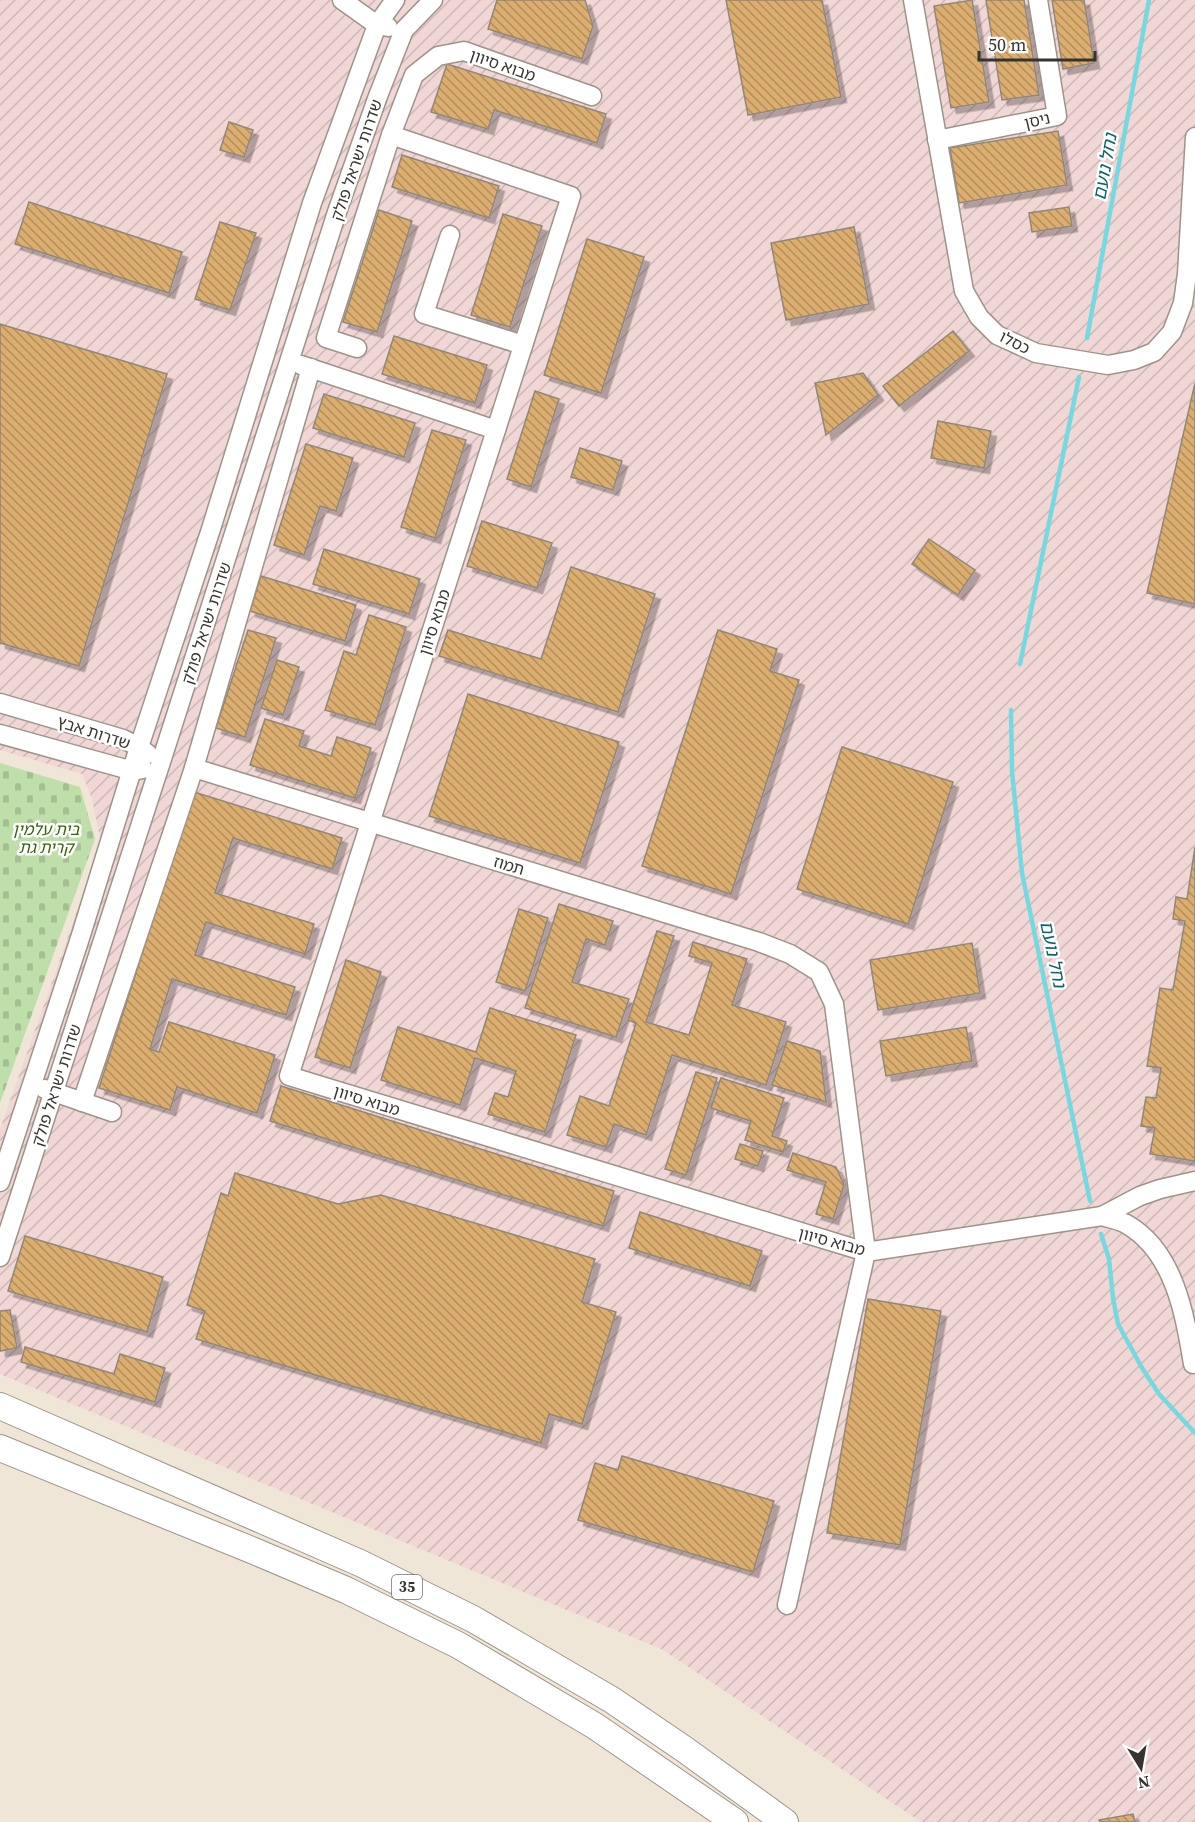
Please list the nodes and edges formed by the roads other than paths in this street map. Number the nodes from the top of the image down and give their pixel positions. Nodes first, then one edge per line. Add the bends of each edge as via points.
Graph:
1 (341, 0) edge
2 (433, 0) edge
3 (912, 0) edge
4 (1038, 0) edge
5 (389, 2) edge
6 (376, 25) junction
7 (404, 30) junction
8 (363, 61) junction
9 (592, 96) dead end
10 (391, 135) junction
11 (1195, 137) edge
12 (938, 140) junction
13 (450, 235) dead end
14 (1191, 264) edge
15 (1190, 285) edge
16 (523, 345) junction
17 (357, 348) dead end
18 (266, 354) junction
19 (290, 361) junction
20 (311, 368) junction
21 (496, 430) junction
22 (0, 703) edge
23 (0, 734) edge
24 (139, 747) junction
25 (160, 765) junction
26 (115, 766) junction
27 (194, 768) junction
28 (133, 771) junction
29 (126, 793) junction
30 (370, 822) junction
31 (32, 1085) junction
32 (54, 1092) junction
33 (82, 1102) junction
34 (112, 1112) dead end
35 (1195, 1181) edge
36 (0, 1182) edge
37 (1102, 1216) junction
38 (866, 1252) junction
39 (0, 1257) edge
40 (1193, 1365) dead end
41 (4, 1406) edge
42 (0, 1448) edge
43 (787, 1605) dead end
44 (735, 1822) edge
45 (785, 1822) edge

1 - 6 street
1 - 8 street via 362,36
2 - 7 street, שדרות ישראל פולק
3 - 12 street, כסלו
4 - 12 street, ניסן via 1057,116
5 - 6 street, שדרות ישראל פולק
5 - 7 street
6 - 7 street
6 - 8 street, שדרות ישראל פולק
7 - 19 street, שדרות ישראל פולק via 337,212
8 - 18 street, שדרות ישראל פולק via 312,203
9 - 10 street, מבוא סיוון via 464,51 456,52 438,56 414,75
10 - 16 street, מבוא סיוון via 571,196
10 - 17 street via 326,338
11 - 14 street, כסלו
12 - 15 street, כסלו via 964,291 979,317 997,335 1036,353 1108,365 1134,360 1154,352 1172,332
13 - 16 street via 424,314
14 - 15 street, כסלו
16 - 21 street, מבוא סיוון
18 - 19 street
18 - 24 street, שדרות ישראל פולק
19 - 20 street
19 - 25 street, שדרות ישראל פולק
20 - 21 street
20 - 27 street
21 - 30 street, מבוא סיוון
22 - 24 street, שדרות אבץ
23 - 26 street, שדרות אבץ
24 - 25 street, שדרות אבץ
24 - 28 street, שדרות ישראל פולק
25 - 28 street, שדרות אבץ
25 - 32 street, שדרות ישראל פולק
26 - 28 street, שדרות אבץ
26 - 29 street via 124,780
27 - 30 street, תמוז
27 - 33 street
28 - 29 street, שדרות ישראל פולק
29 - 31 street, שדרות ישראל פולק
30 - 38 street, תמוז via 759,942 790,954 819,972 834,1004
30 - 38 street, מבוא סיוון via 289,1076
31 - 32 street
31 - 36 street, שדרות ישראל פולק
32 - 33 street
32 - 39 street, שדרות ישראל פולק
33 - 34 street
35 - 37 street via 1140,1196
37 - 38 street, מבוא סיוון
37 - 40 street via 1128,1224 1139,1233 1170,1274 1184,1311
38 - 43 street
41 - 45 highway, 35 via 360,1563 473,1619 612,1700
42 - 44 highway, 35 via 346,1590 458,1646 595,1726

